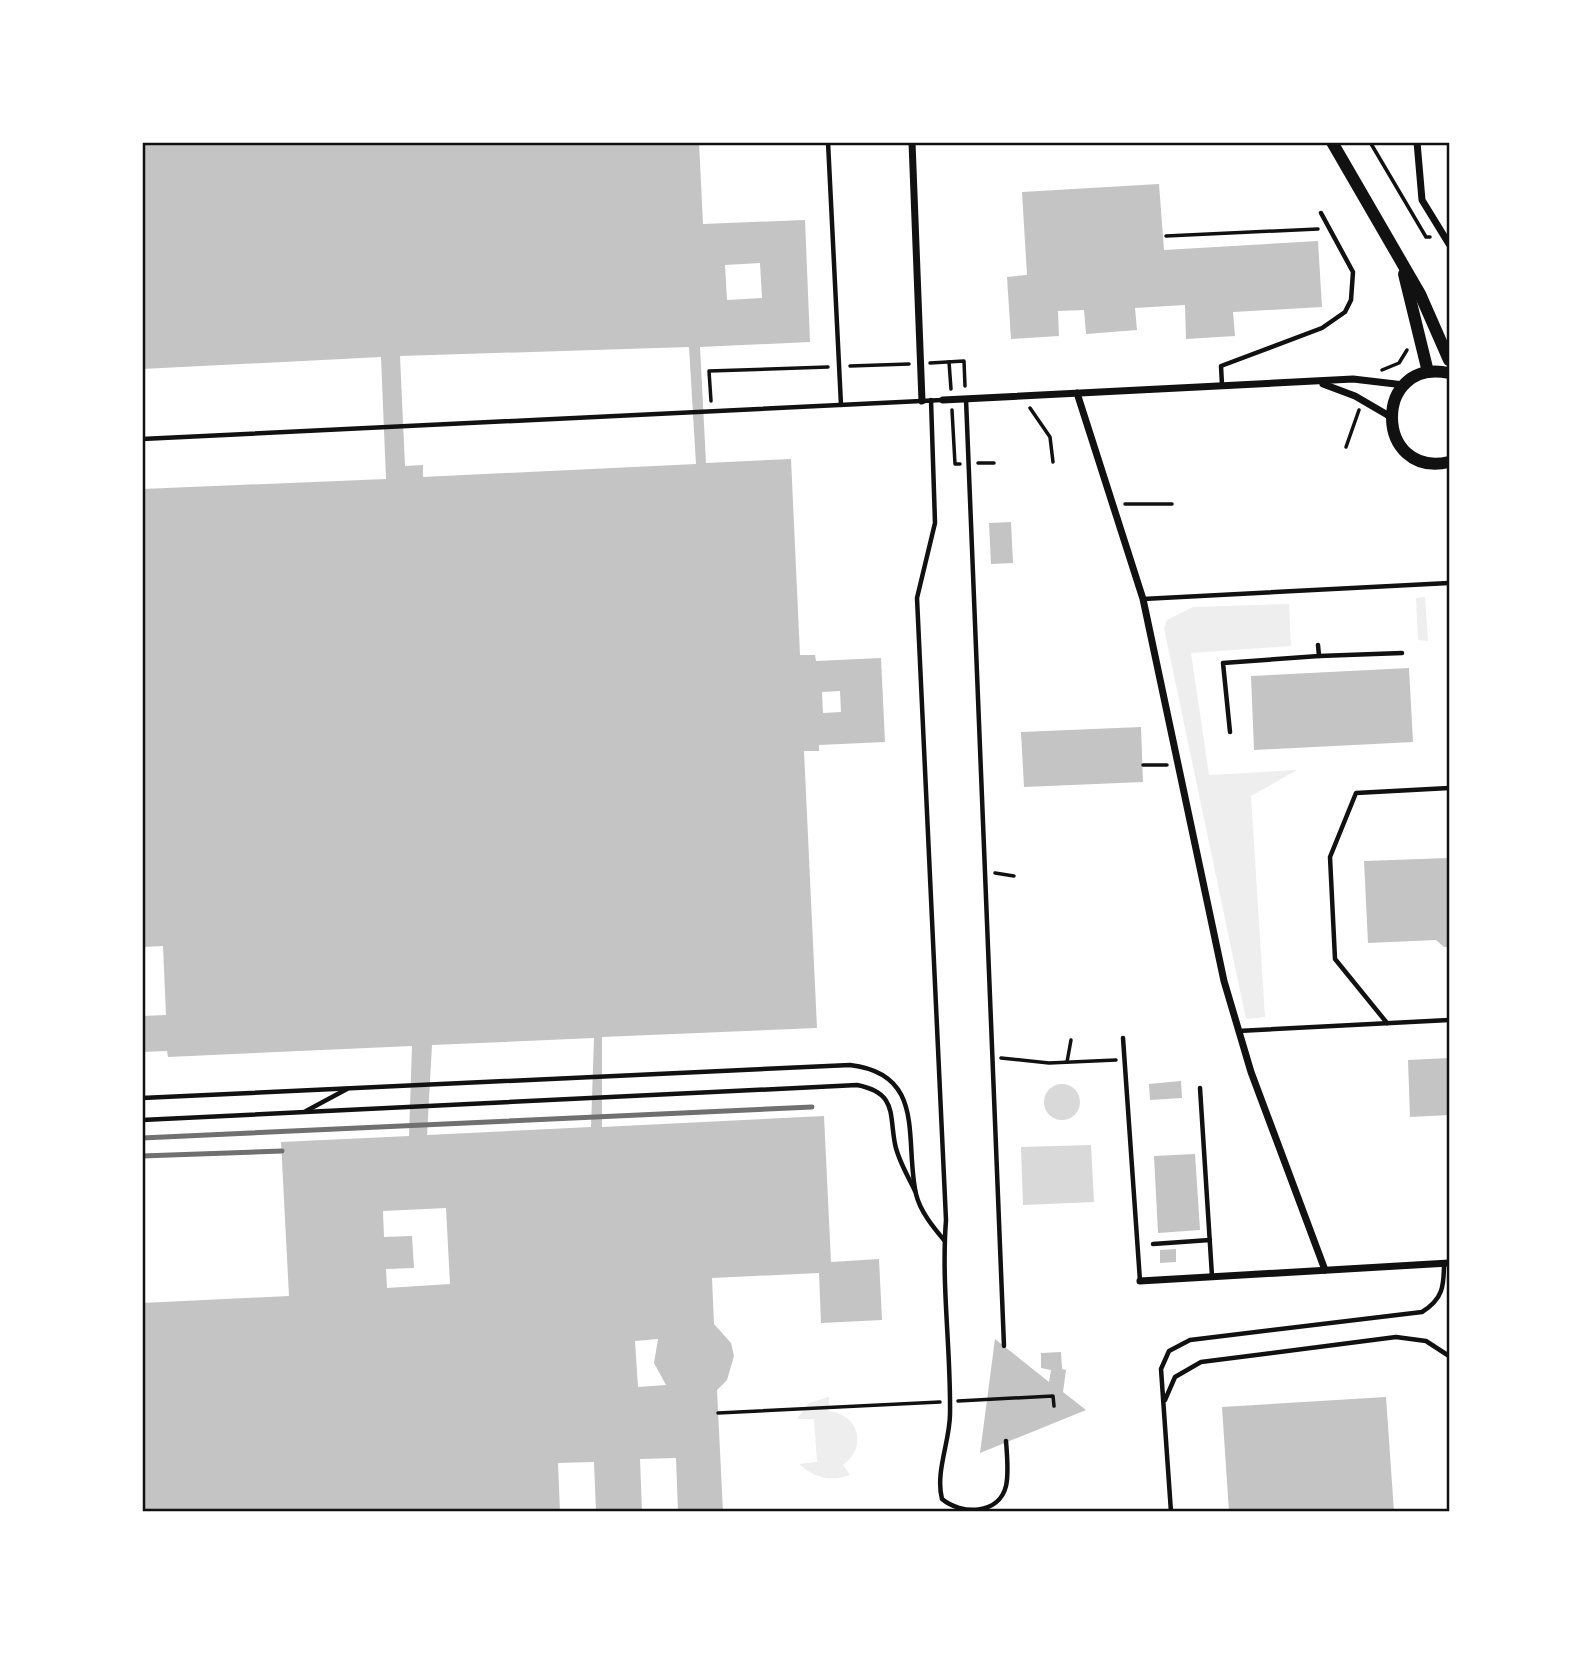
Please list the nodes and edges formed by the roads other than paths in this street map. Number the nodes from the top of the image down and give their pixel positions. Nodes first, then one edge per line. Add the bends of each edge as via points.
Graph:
1 (828, 142) edge
2 (912, 142) edge
3 (1332, 142) edge
4 (1417, 142) edge
5 (1321, 213) dead end
6 (1449, 244) edge
7 (1402, 263) junction
8 (1449, 360) edge
9 (1428, 372) junction
10 (1449, 373) edge
11 (1319, 382) junction
12 (1404, 385) junction
13 (1222, 386) junction
14 (1077, 393) junction
15 (966, 398) junction
16 (926, 400) junction
17 (943, 400) joint
18 (841, 405) junction
19 (1391, 417) junction
20 (142, 439) edge
21 (1449, 462) edge
22 (1449, 583) edge
23 (1143, 599) junction
24 (1318, 645) dead end
25 (1402, 653) dead end
26 (1319, 656) junction
27 (1230, 732) dead end
28 (1449, 788) edge
29 (1449, 1020) edge
30 (1387, 1023) junction
31 (1237, 1031) junction
32 (1123, 1038) dead end
33 (348, 1088) junction
34 (1200, 1088) dead end
35 (142, 1098) edge
36 (303, 1113) junction
37 (142, 1120) edge
38 (917, 1195) junction
39 (1210, 1240) junction
40 (945, 1241) junction
41 (1153, 1244) dead end
42 (1447, 1263) edge
43 (1325, 1270) junction
44 (1212, 1277) junction
45 (1140, 1281) joint
46 (1004, 1346) dead end
47 (1449, 1356) edge
48 (1163, 1404) junction
49 (1006, 1441) dead end
50 (963, 1511) edge
51 (1171, 1512) edge

1 - 18 lane
2 - 16 street
3 - 7 street
4 - 6 street via 1422,200
5 - 13 lane via 1353,272 1354,286 1345,312 1322,328 1221,366
7 - 8 street via 1432,316
7 - 9 street
9 - 10 street
9 - 12 street
11 - 12 street via 1370,380
11 - 13 street
11 - 19 street
12 - 19 street via 1394,400
13 - 14 street
14 - 15 street
14 - 23 street
15 - 17 street
15 - 46 lane
16 - 17 lane
16 - 18 lane
16 - 40 lane via 935,523 917,598
18 - 20 lane
19 - 21 street via 1394,435 1412,456 1428,463
22 - 23 lane
23 - 31 street
24 - 26 lane
25 - 26 lane
26 - 27 lane via 1223,663
28 - 30 lane via 1356,793 1330,857 1335,959
29 - 30 lane
30 - 31 lane
31 - 43 street
32 - 45 lane
33 - 35 lane
33 - 36 lane
33 - 38 lane via 850,1065 871,1068 888,1077 908,1109
34 - 39 lane
36 - 37 lane
36 - 38 lane via 857,1085 872,1088 889,1105 895,1145
38 - 40 lane via 931,1226
39 - 41 lane
39 - 44 lane
40 - 50 lane via 950,1416 940,1490 942,1499
42 - 43 street
42 - 48 lane via 1444,1288 1423,1312 1177,1345 1162,1361
43 - 44 street
44 - 45 street
47 - 48 lane via 1426,1341 1396,1337 1201,1362 1175,1377
48 - 51 lane
49 - 50 lane via 1006,1487 988,1507

